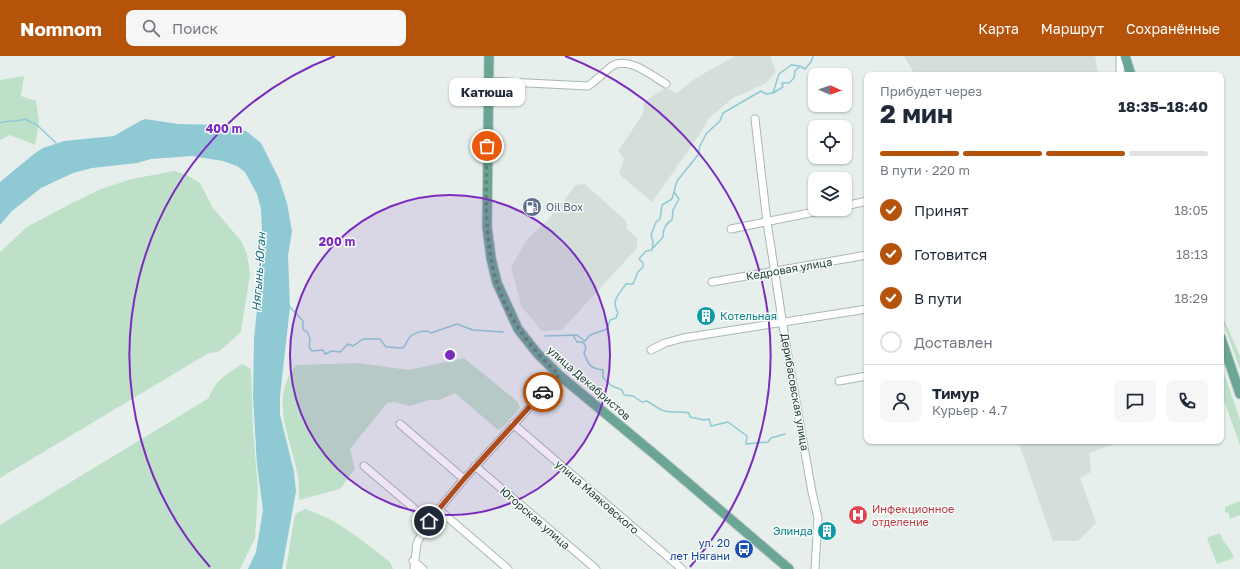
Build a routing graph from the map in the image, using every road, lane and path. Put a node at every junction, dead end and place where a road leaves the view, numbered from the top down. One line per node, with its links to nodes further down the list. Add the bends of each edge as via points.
1 (489, 56): 6 (main road, улица Декабристов)
2 (1120, 56): 4 (street)
3 (1125, 56): 5 (main road)
4 (1120, 72)
5 (1130, 72)
6 (488, 81): 7 (street, via 588,86 613,66 623,63 632,65); 21 (main road, улица Декабристов, via 486,213 493,271 503,300 518,329)
7 (666, 84)
8 (755, 119): 12 (street, Дерибасовская улица)
9 (864, 202): 10 (street)
10 (852, 204)
11 (808, 213): 12 (street)
12 (768, 222): 13 (street); 15 (street, Дерибасовская улица)
13 (731, 229)
14 (864, 256): 15 (street, Кедровая улица)
15 (775, 271): 16 (street, Кедровая улица); 18 (street, Дерибасовская улица)
16 (712, 282)
17 (864, 310): 18 (street)
18 (783, 323): 20 (street, via 675,340); 39 (street, Дерибасовская улица, via 812,492 818,512)
19 (1224, 347): 24 (main road)
20 (651, 350)
21 (559, 375): 26 (street); 38 (main road, улица Декабристов)
22 (864, 377): 23 (street)
23 (839, 381)
24 (1240, 394)
25 (400, 424): 29 (street)
26 (513, 424): 28 (street); 37 (street, улица Маяковского)
27 (364, 466): 31 (street)
28 (475, 466): 29 (street); 36 (street, Югорская улица)
29 (464, 479): 30 (street)
30 (438, 509): 31 (street); 35 (street)
31 (429, 521): 32 (street, via 419,537)
32 (413, 561): 33 (street); 34 (street)
33 (414, 569)
34 (423, 569)
35 (508, 569)
36 (596, 569)
37 (682, 569)
38 (788, 569)
39 (815, 569)

